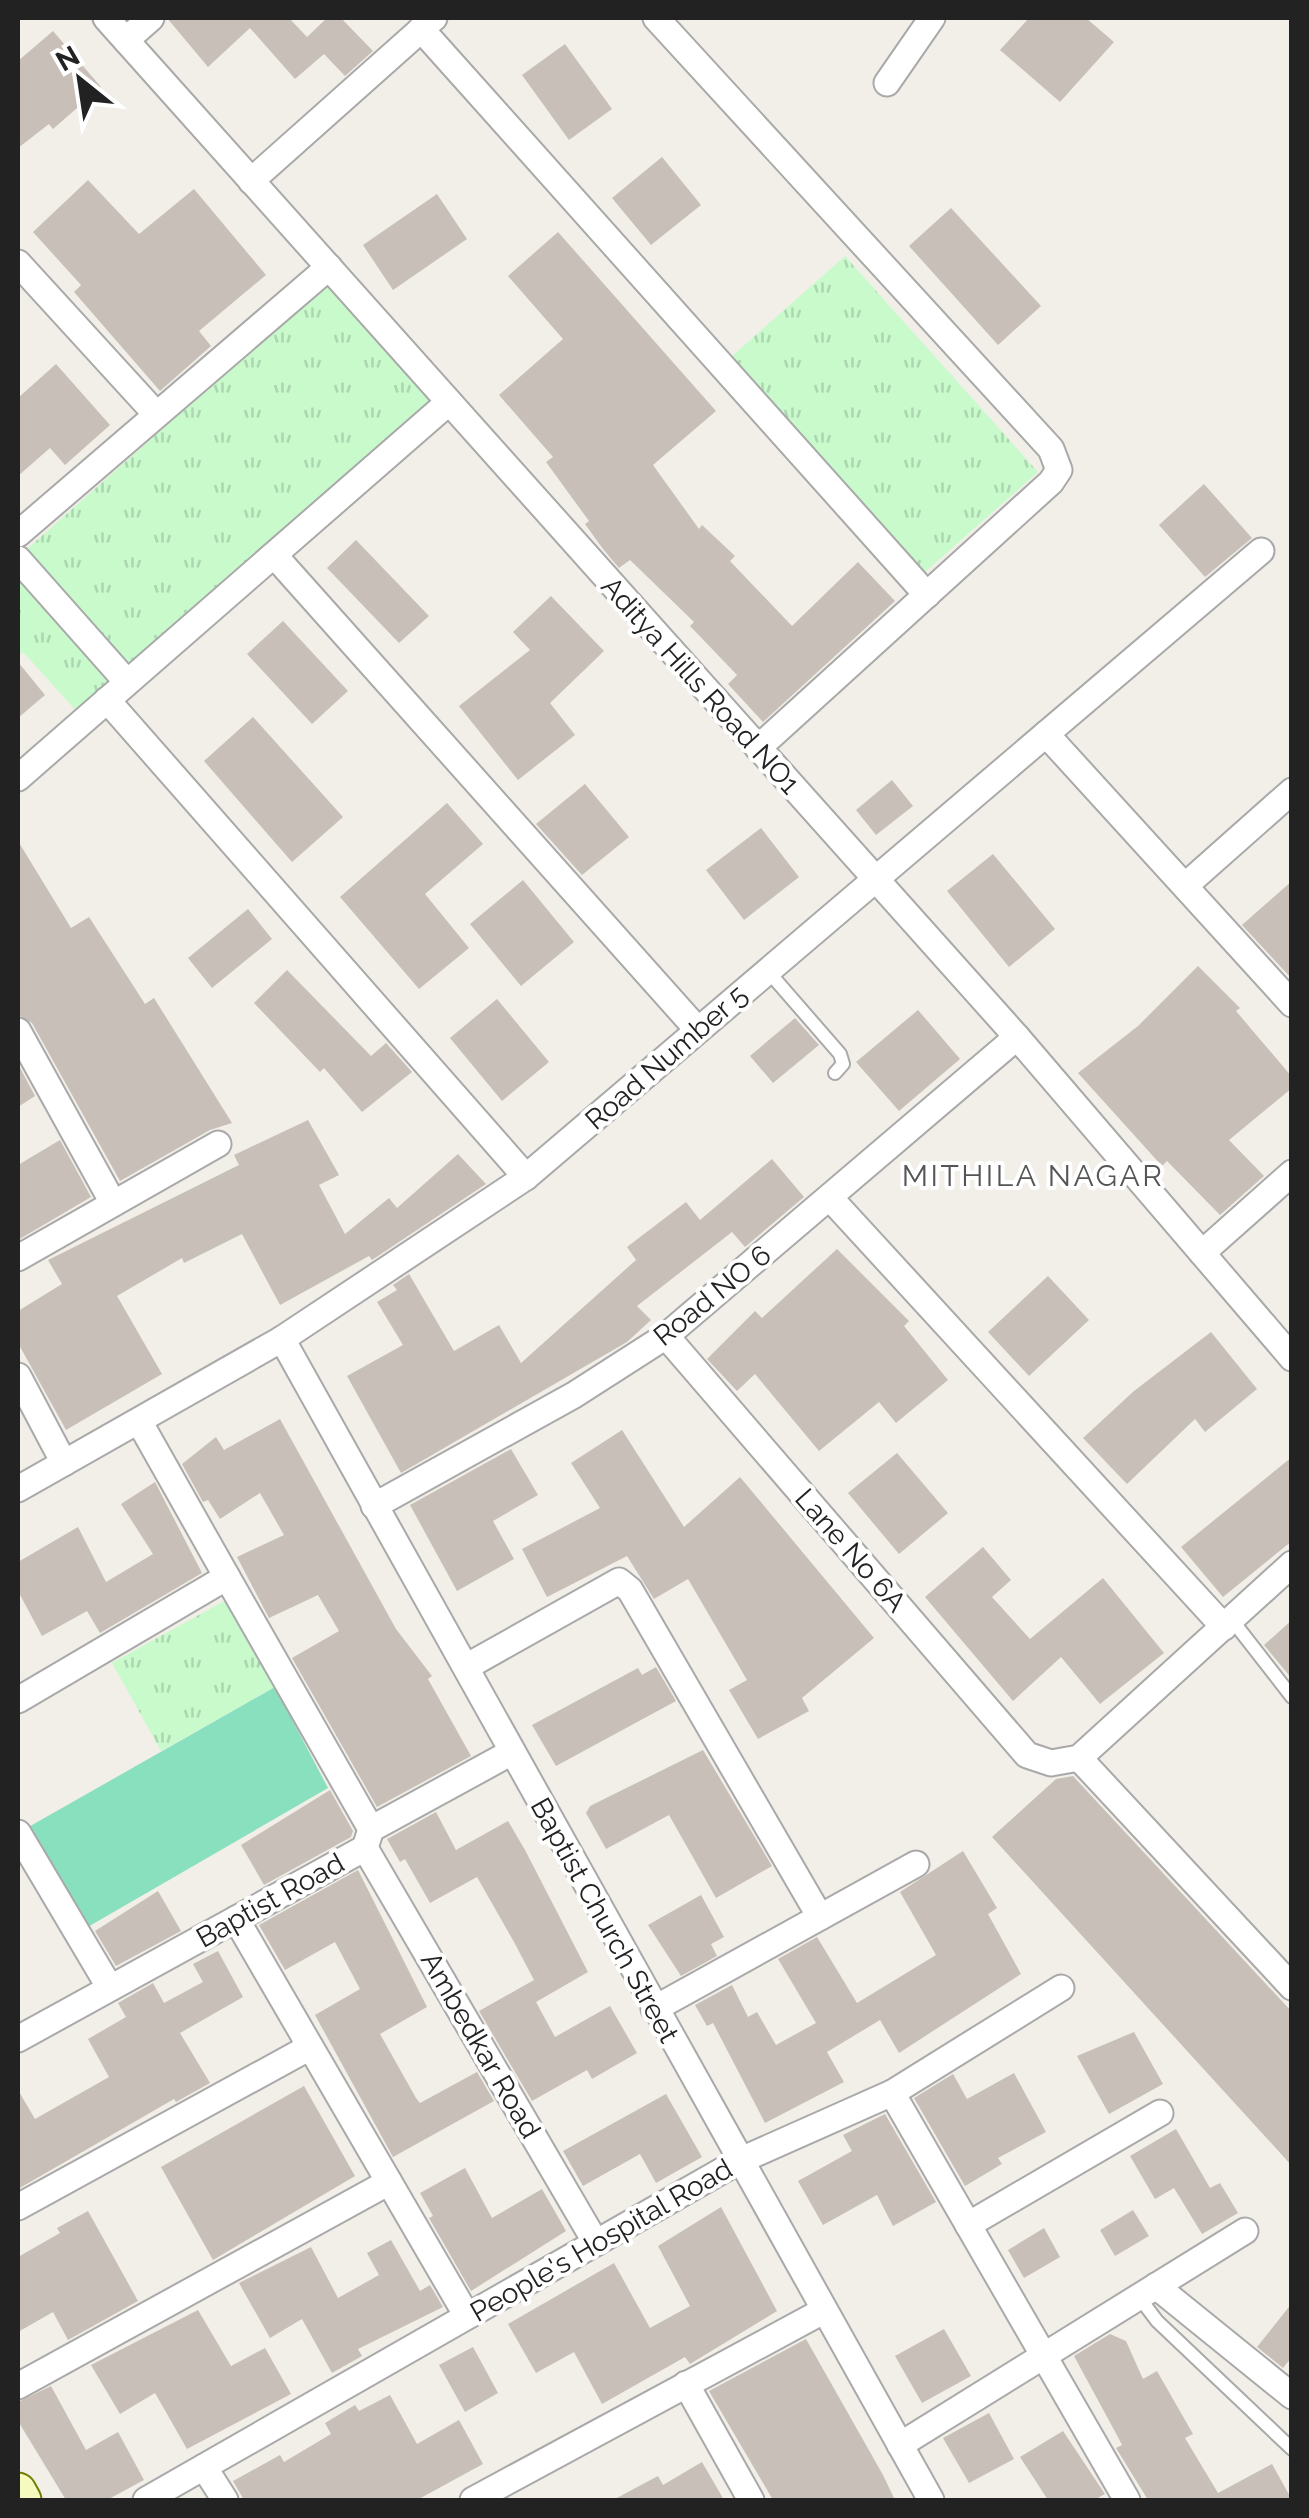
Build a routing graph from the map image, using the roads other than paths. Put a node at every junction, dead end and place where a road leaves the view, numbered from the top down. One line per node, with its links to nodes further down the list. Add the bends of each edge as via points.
1 (106, 18): 6 (street, Aditya Hills Road NO1)
2 (151, 18): 6 (street)
3 (656, 18): 17 (street, via 1057,458 1051,482)
4 (932, 18): 7 (street)
5 (428, 23): 8 (street); 17 (street)
6 (126, 40): 8 (street, Aditya Hills Road NO1)
7 (887, 84)
8 (251, 181): 10 (street, Aditya Hills Road NO1)
9 (18, 262): 12 (street)
10 (328, 268): 11 (street, Aditya Hills Road NO1); 12 (street)
11 (449, 402): 15 (street); 21 (street, Aditya Hills Road NO1)
12 (156, 414): 13 (street)
13 (18, 534)
14 (1261, 551): 20 (street, Road Number 5)
15 (274, 555): 18 (street); 28 (street)
16 (18, 559): 18 (street)
17 (927, 595): 21 (street)
18 (127, 682): 19 (street)
19 (107, 700): 22 (street); 34 (street)
20 (1046, 734): 24 (street, Road Number 5); 25 (street)
21 (758, 748): 24 (street, Aditya Hills Road NO1)
22 (18, 778)
23 (1292, 791): 25 (street)
24 (872, 879): 26 (street, Road Number 5); 30 (street, Aditya Hills Road NO1)
25 (1186, 885): 27 (street)
26 (767, 970): 28 (street, Road Number 5); 31 (lane, via 840,1054 843,1064)
27 (1292, 1004)
28 (697, 1029): 34 (street, Road Number 5)
29 (18, 1031): 36 (street)
30 (1016, 1037): 35 (street, Road NO 6); 37 (street, Aditya Hills Road NO1)
31 (835, 1073)
32 (218, 1144): 36 (street)
33 (1292, 1173): 37 (street)
34 (526, 1177): 40 (street, Road Number 5)
35 (831, 1199): 39 (street, Road NO 6); 49 (street)
36 (113, 1203): 38 (street)
37 (1202, 1252): 41 (street, Aditya Hills Road NO1)
38 (18, 1258)
39 (666, 1336): 46 (street, Road NO 6); 54 (street, Lane No 6A, via 1027,1755 1038,1761)
40 (282, 1339): 43 (street, Road Number 5); 46 (street, Baptist Church Street)
41 (1292, 1358)
42 (18, 1376): 44 (street)
43 (140, 1423): 44 (street, Road Number 5); 48 (street, Ambedkar Road)
44 (64, 1463): 45 (street, Road Number 5)
45 (18, 1489)
46 (374, 1506): 50 (street, Baptist Church Street)
47 (1292, 1564): 49 (street)
48 (227, 1578): 52 (street); 56 (street, Ambedkar Road)
49 (1228, 1624): 51 (lane); 54 (street)
50 (466, 1667): 53 (street, Baptist Church Street); 58 (street, via 619,1581)
51 (1292, 1697)
52 (18, 1700)
53 (512, 1752): 56 (street, Baptist Road); 63 (street, Baptist Church Street)
54 (1079, 1758): 60 (street)
55 (18, 1833): 61 (street)
56 (368, 1838): 59 (street, Baptist Road); 73 (street, Ambedkar Road)
57 (916, 1864): 58 (street)
58 (820, 1917): 63 (street)
59 (236, 1919): 61 (street, Baptist Road); 65 (street)
60 (1292, 1987)
61 (110, 1988): 64 (street, Baptist Road)
62 (1061, 1988): 66 (street, People's Hospital Road)
63 (654, 2009): 68 (street, Baptist Church Street)
64 (18, 2040)
65 (310, 2047): 69 (street); 70 (street)
66 (892, 2093): 68 (street, People's Hospital Road); 71 (street)
67 (1160, 2112): 71 (street)
68 (739, 2162): 73 (street, People's Hospital Road); 75 (street, Baptist Church Street)
69 (389, 2182): 76 (street); 79 (street)
70 (18, 2207)
71 (968, 2225): 77 (street)
72 (1245, 2231): 74 (street)
73 (596, 2243): 76 (street, People's Hospital Road)
74 (1147, 2292): 77 (street); 80 (street); 82 (lane, via 1157,2322)
75 (824, 2311): 78 (street); 81 (street, Baptist Church Street)
76 (467, 2316): 83 (street, People's Hospital Road)
77 (1044, 2356): 81 (street); 91 (street)
78 (686, 2384): 88 (street); 89 (street)
79 (18, 2386)
80 (1292, 2396)
81 (900, 2445): 90 (street, Baptist Church Street)
82 (1292, 2448)
83 (204, 2467): 86 (street, People's Hospital Road); 87 (street)
84 (18, 2491): 85 (main road)
85 (23, 2500)
86 (146, 2500)
87 (225, 2500)
88 (472, 2500)
89 (751, 2500)
90 (931, 2500)
91 (1127, 2500)

